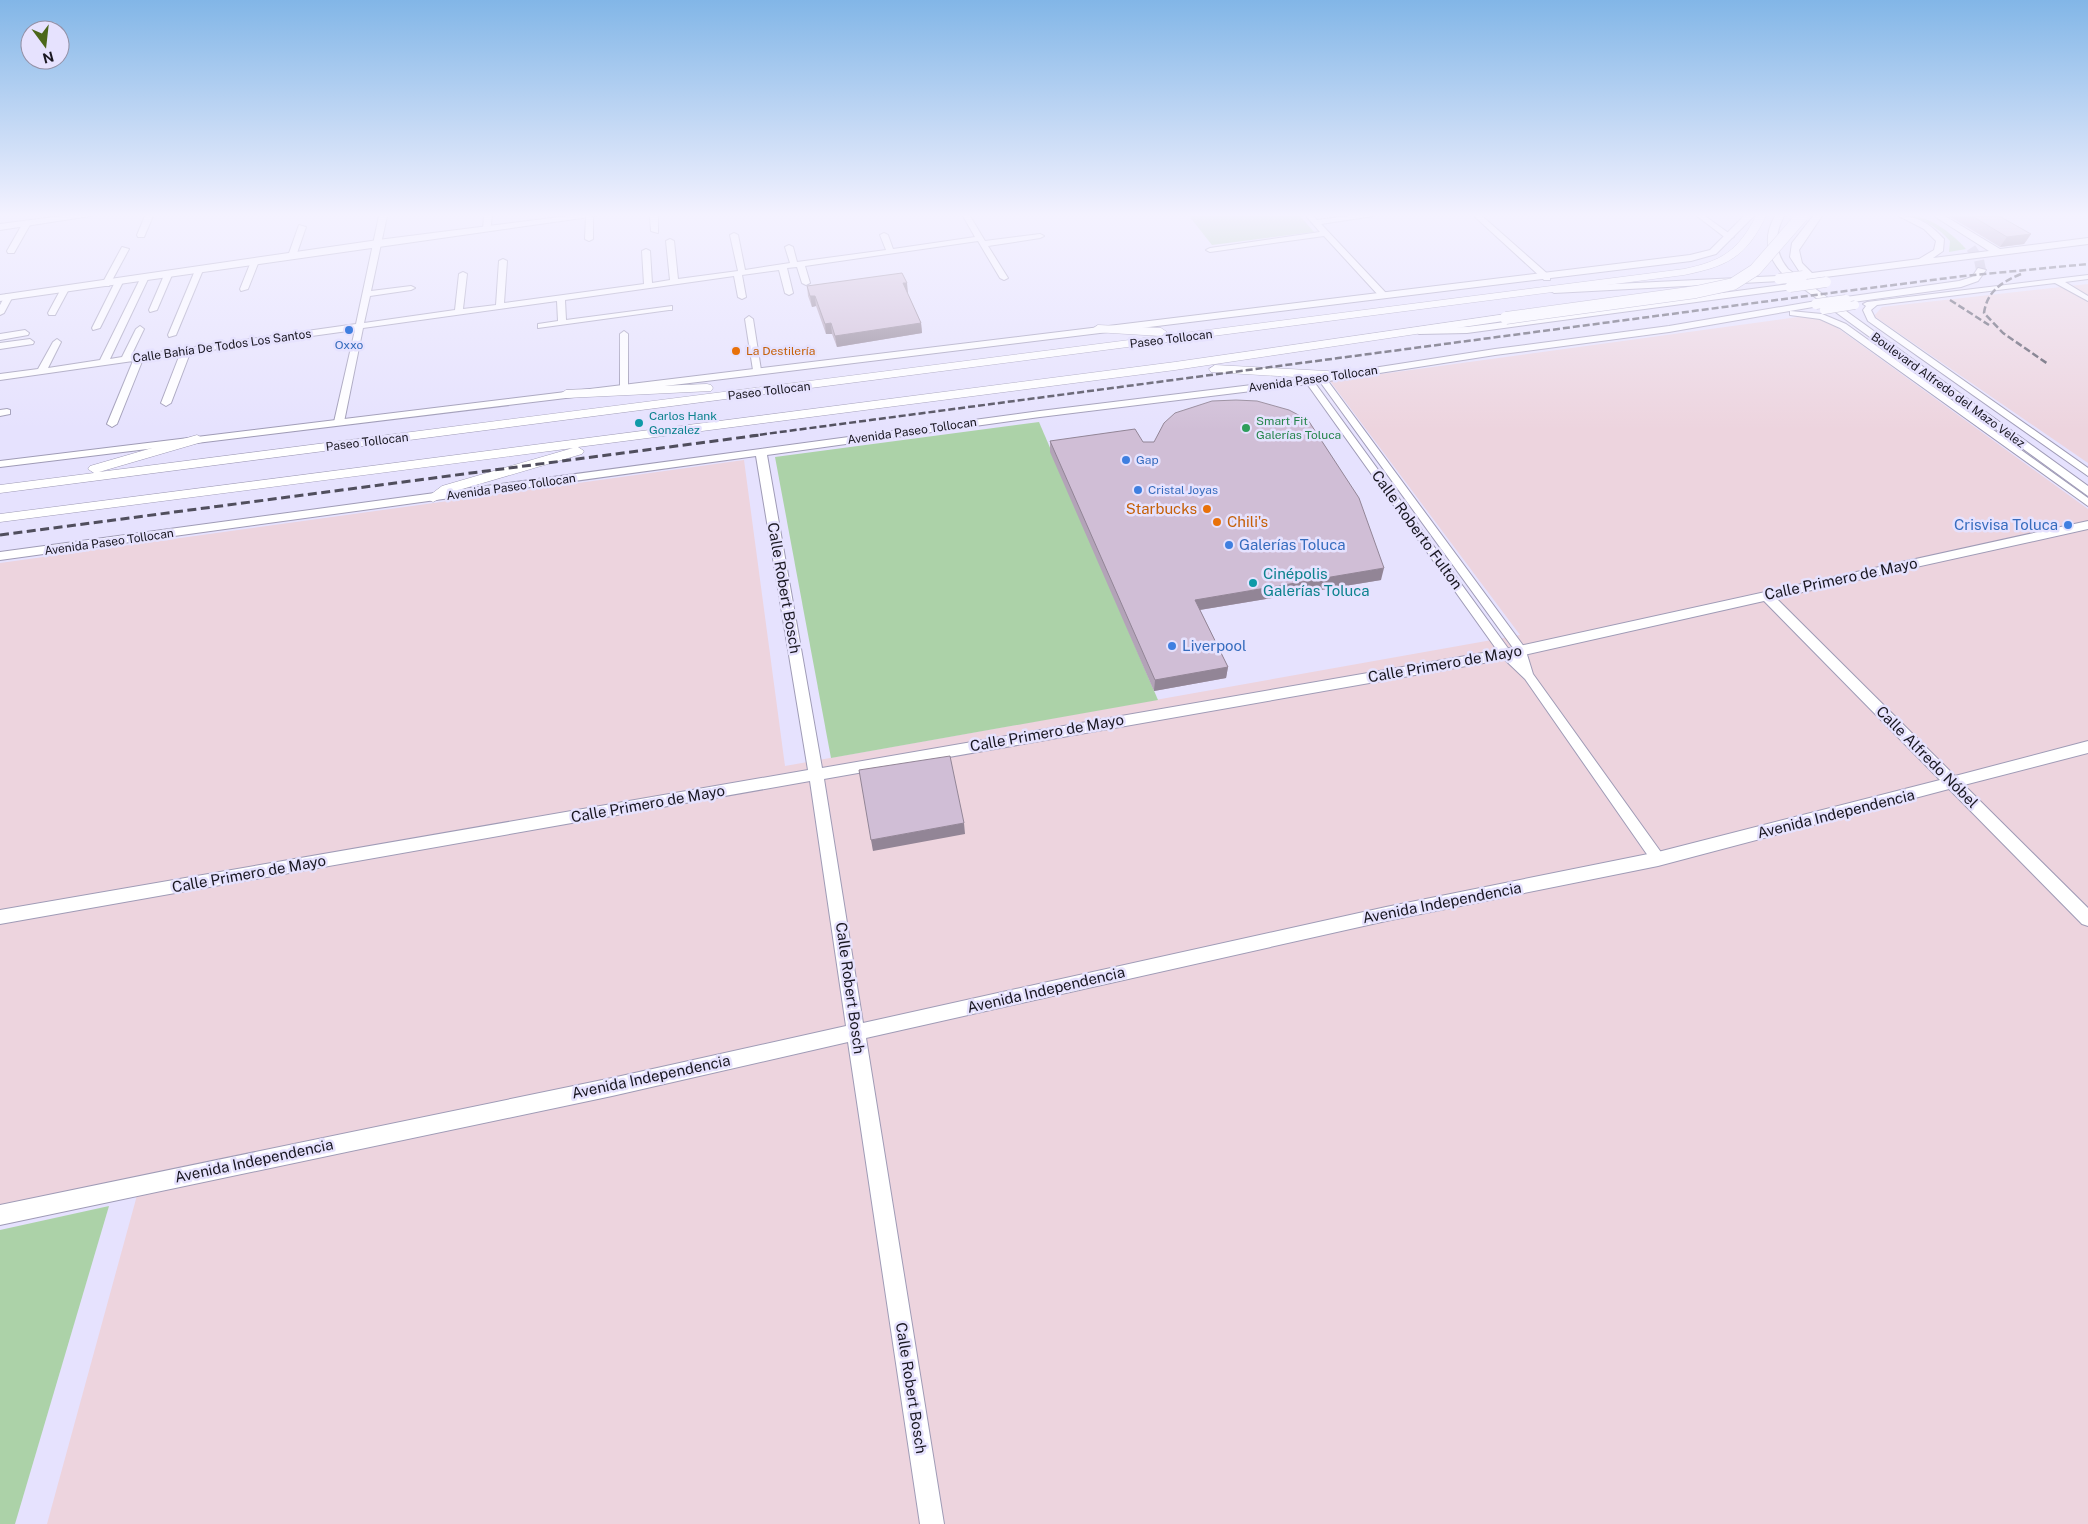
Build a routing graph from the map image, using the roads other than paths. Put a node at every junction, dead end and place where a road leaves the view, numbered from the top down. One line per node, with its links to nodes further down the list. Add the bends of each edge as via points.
1 (80, 287): 25 (main road)
2 (116, 287): 50 (street)
3 (140, 287): 65 (street)
4 (163, 287): 40 (street)
5 (192, 287): 57 (street)
6 (368, 287): 28 (street)
7 (462, 287): 41 (street)
8 (501, 287): 36 (street)
9 (634, 287): 32 (street, Calle Bahía De Todos Los Santos)
10 (741, 287): 30 (street)
11 (787, 287): 27 (street)
12 (1376, 287): 29 (street)
13 (1459, 287): 29 (main road)
14 (1484, 287): 39 (highway)
15 (1560, 287): 26 (highway)
16 (1629, 287): 26 (main road, bridge)
17 (1719, 287): 53 (highway, bridge)
18 (1789, 287): 53 (main road, bridge, via 1467,330)
19 (1808, 287): 87 (main road, Boulevard Alfredo del Mazo Velez)
20 (1822, 287): 84 (main road, Boulevard Alfredo del Mazo Velez)
21 (1943, 287): 34 (main road)
22 (1999, 287): 35 (street)
23 (2067, 287): 33 (street)
24 (411, 288): 28 (street)
25 (65, 289): 31 (main road); 44 (street)
26 (1538, 290): 39 (highway, Paseo Tollocan)
27 (789, 293)
28 (366, 294): 48 (street)
29 (1383, 295): 52 (main road)
30 (742, 296)
31 (5, 297): 43 (street)
32 (561, 298): 36 (street, Calle Bahía De Todos Los Santos); 47 (street)
33 (2088, 299)
34 (1850, 303): 35 (street); 37 (main road, bridge)
35 (1875, 303): 83 (street, Boulevard Alfredo del Mazo Velez, via 1867,310 1871,319)
36 (500, 306): 41 (street, Calle Bahía De Todos Los Santos)
37 (1820, 307): 42 (main road); 45 (street, Avenida Paseo Tollocan)
38 (669, 308): 47 (street)
39 (1415, 308): 56 (highway, Paseo Tollocan)
40 (153, 310)
41 (460, 312): 48 (street, Calle Bahía De Todos Los Santos)
42 (1777, 312): 45 (street, Avenida Paseo Tollocan); 69 (main road, Avenida Paseo Tollocan)
43 (0, 313)
44 (52, 313)
45 (1793, 313): 89 (street, Boulevard Alfredo del Mazo Velez, via 1822,317 1843,326)
46 (749, 318): 67 (street)
47 (562, 322): 49 (street)
48 (359, 326): 62 (street, Calle Bahía De Todos Los Santos); 77 (street)
49 (541, 326)
50 (96, 328)
51 (140, 329): 64 (street)
52 (1098, 329): 56 (highway); 67 (main road)
53 (1419, 332): 66 (highway, Paseo Tollocan)
54 (25, 333): 58 (street)
55 (624, 334): 73 (street)
56 (1204, 334): 74 (highway, Paseo Tollocan)
57 (172, 335)
58 (0, 336)
59 (30, 342): 61 (street)
60 (57, 342): 68 (street)
61 (0, 346)
62 (186, 351): 63 (street, Calle Bahía De Todos Los Santos); 76 (street)
63 (139, 358): 64 (street, Calle Bahía De Todos Los Santos); 78 (street)
64 (125, 359): 65 (street, Calle Bahía De Todos Los Santos)
65 (104, 362): 68 (street, Calle Bahía De Todos Los Santos)
66 (1175, 366): 69 (highway); 79 (highway, Paseo Tollocan)
67 (757, 370): 73 (main road)
68 (41, 372): 70 (street, Calle Bahía De Todos Los Santos)
69 (1345, 376): 71 (main road, Avenida Paseo Tollocan)
70 (0, 377)
71 (1322, 379): 72 (main road, Avenida Paseo Tollocan); 94 (street, Calle Roberto Fulton)
72 (1309, 381): 81 (main road, Avenida Paseo Tollocan); 94 (street, Calle Roberto Fulton)
73 (624, 386): 75 (main road)
74 (778, 390): 75 (highway, via 744,387); 85 (highway, Paseo Tollocan)
75 (566, 394): 77 (main road)
76 (166, 403)
77 (339, 422): 80 (main road)
78 (112, 424)
79 (636, 435): 88 (highway, via 447,489); 90 (highway, Paseo Tollocan)
80 (198, 439): 82 (main road); 85 (highway)
81 (761, 452): 88 (main road, Avenida Paseo Tollocan); 96 (main road, Calle Robert Bosch)
82 (0, 464)
83 (2088, 472)
84 (2088, 480)
85 (54, 482): 86 (highway, Paseo Tollocan)
86 (0, 489)
87 (2088, 492)
88 (433, 498): 92 (main road, Avenida Paseo Tollocan)
89 (2088, 504)
90 (0, 518)
91 (2088, 525): 93 (main road, Calle Primero de Mayo)
92 (0, 556)
93 (1765, 595): 94 (main road, Calle Primero de Mayo); 97 (main road, Calle Alfredo Nóbel)
94 (1514, 652): 96 (main road, Calle Primero de Mayo); 98 (street, Calle Roberto Fulton)
95 (2088, 747): 97 (main road, Avenida Independencia)
96 (816, 774): 99 (main road, Calle Primero de Mayo); 101 (main road, Calle Robert Bosch)
97 (1954, 784): 98 (main road, Avenida Independencia); 100 (main road, Calle Alfredo Nóbel)
98 (1658, 859): 101 (main road, Avenida Independencia, via 1377,916)
99 (0, 917)
100 (2088, 919)
101 (856, 1032): 102 (main road, Avenida Independencia, via 612,1087); 103 (main road, Calle Robert Bosch)
102 (0, 1215)
103 (932, 1524)

